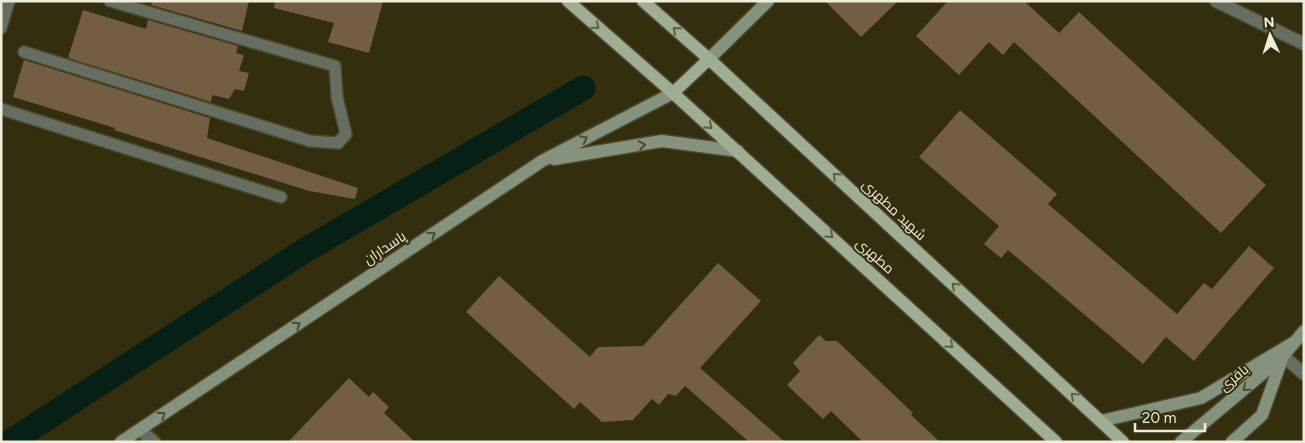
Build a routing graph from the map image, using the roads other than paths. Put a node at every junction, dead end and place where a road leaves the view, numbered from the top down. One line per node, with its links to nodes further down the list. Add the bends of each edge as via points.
1 (9, 1): 7 (lane)
2 (110, 1): 9 (lane, via 335,66 337,97 346,134 338,143 310,141)
3 (568, 1): 11 (main road, one-way to 11)
4 (643, 1): 10 (main road, شهید مطهری, one-way to 4)
5 (768, 1): 10 (street)
6 (1216, 1): 8 (street)
7 (1, 28)
8 (1304, 44)
9 (24, 52)
10 (709, 59): 11 (main road); 20 (main road, شهید مطهری, one-way to 10)
11 (673, 93): 13 (main road, مطهری, one-way to 13); 14 (street, پاسداران, one-way to 11)
12 (1, 109): 15 (lane)
13 (738, 151): 14 (street, one-way to 13, via 662,142); 24 (main road, مطهری, one-way to 24)
14 (542, 161): 21 (street, پاسداران, one-way to 14)
15 (281, 197)
16 (1304, 331): 17 (street)
17 (1293, 343): 18 (street); 20 (street, via 1201,398)
18 (1283, 356): 19 (street); 26 (street, باقری, one-way to 26); 27 (street, via 1262,415)
19 (1304, 374)
20 (1101, 421): 25 (main road, شهید مطهری)
21 (140, 430): 22 (street, پاسداران); 23 (street)
22 (121, 442)
23 (154, 442)
24 (1056, 442)
25 (1123, 442)
26 (1181, 442)
27 (1232, 442)

